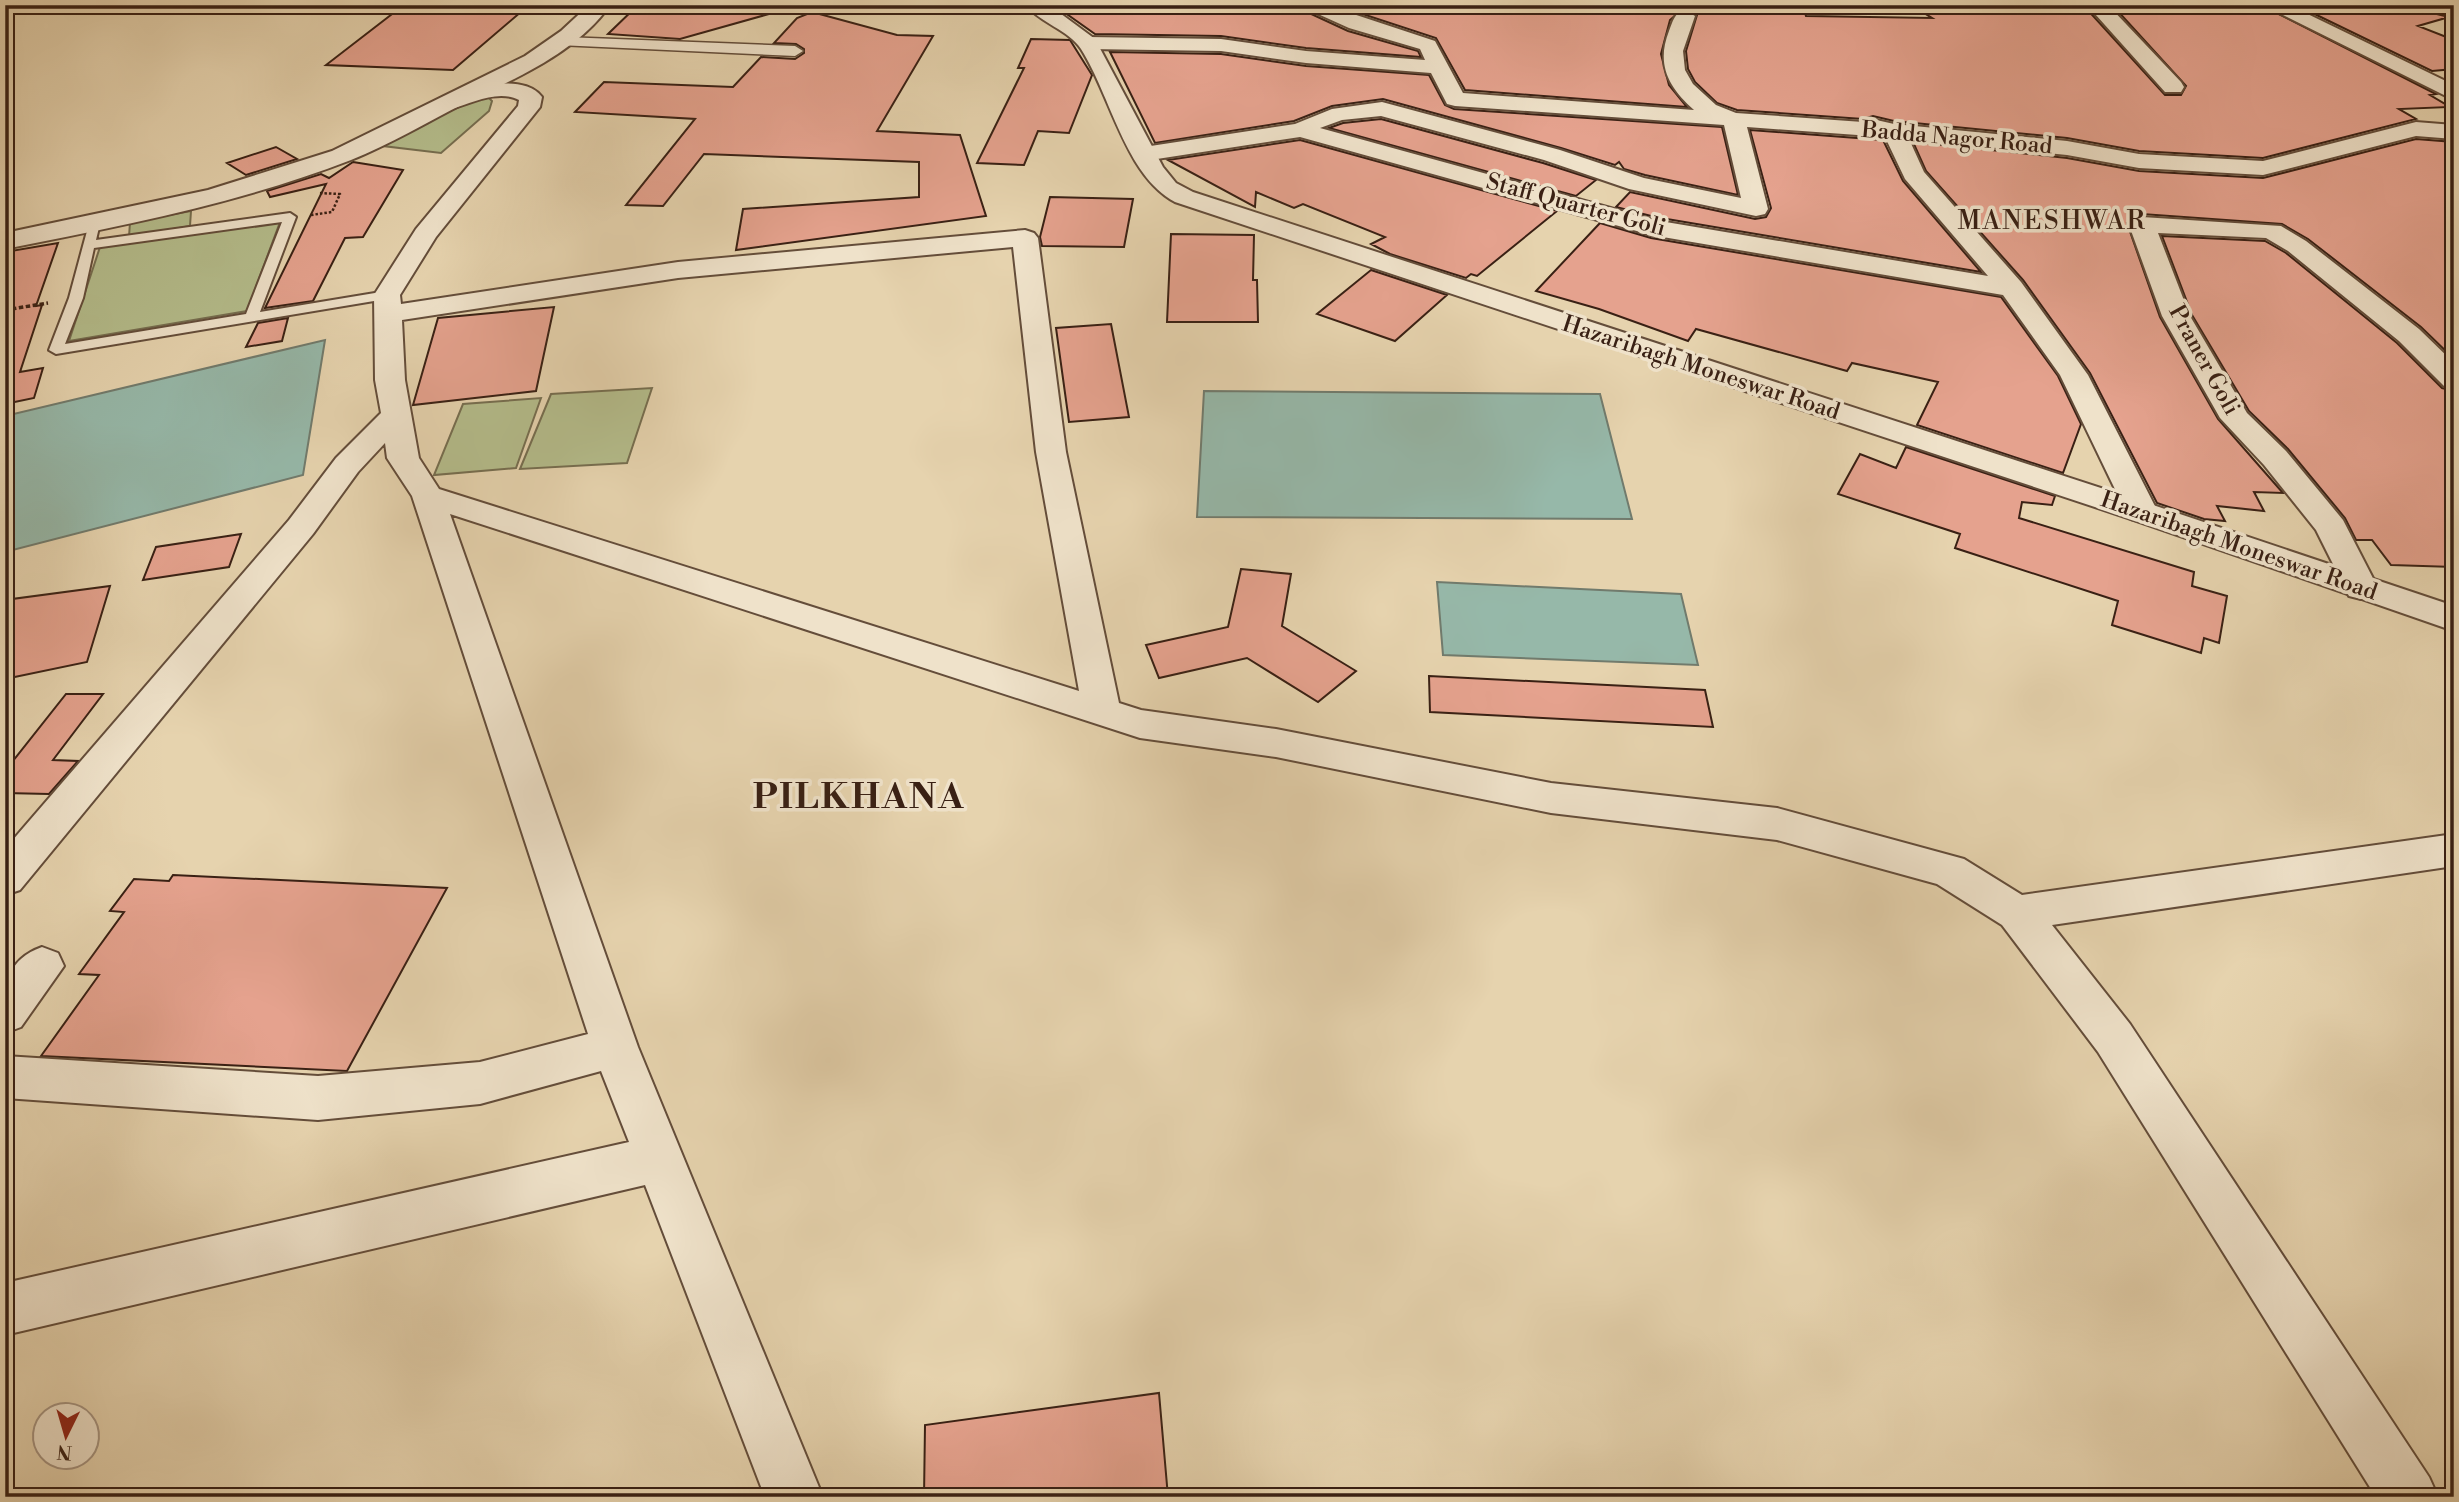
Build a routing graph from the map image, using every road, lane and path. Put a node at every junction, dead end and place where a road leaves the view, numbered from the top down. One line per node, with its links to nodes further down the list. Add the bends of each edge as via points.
1 (600, 5): 9 (street)
2 (1036, 5): 10 (street, Hazaribagh Moneswar Road)
3 (1308, 5): 12 (street, via 1428,45)
4 (2097, 5): 13 (street)
5 (2273, 5): 14 (street)
6 (2435, 5): 7 (street)
7 (2454, 10)
8 (1685, 16): 16 (street, via 1671,60 1678,83 1713,114)
9 (564, 42): 11 (street); 15 (street)
10 (1088, 43): 12 (street, via 1221,45); 21 (street, Hazaribagh Moneswar Road)
11 (795, 51)
12 (1437, 67): 16 (street, Badda Nagor Road, via 1455,99)
13 (2173, 87)
14 (2454, 94)
15 (450, 102): 22 (street, via 340,156); 26 (street, via 506,90 531,97 529,107 425,234)
16 (1734, 119): 18 (street, via 1756,209 1631,182 1382,108 1317,119); 19 (street, Badda Nagor Road)
17 (1867, 125): 19 (street)
18 (1301, 130): 21 (street, Staff Quarter Goli); 24 (street, Staff Quarter Goli, via 1651,227)
19 (1894, 131): 20 (street, Badda Nagor Road, via 2067,148 2139,161 2263,168 2416,129); 24 (street, via 1913,174)
20 (2454, 132)
21 (1144, 154): 32 (street, Hazaribagh Moneswar Road, via 1167,188 1184,197)
22 (92, 234): 23 (street); 25 (lane); 28 (lane, via 290,217)
23 (5, 241)
24 (2012, 288): 32 (street, via 2074,374)
25 (76, 298): 27 (path); 28 (lane, via 56,350)
26 (387, 304): 28 (lane); 30 (street); 35 (street, via 678,270 1025,238 1051,452)
27 (5, 310)
28 (252, 316)
29 (2454, 380): 33 (street, Praner Goli, via 2409,335 2272,231 2142,225 2176,316 2235,418 2275,458 2331,527)
30 (396, 415): 31 (street, via 403,457); 37 (street, via 347,465 301,527)
31 (428, 496): 35 (street); 41 (street)
32 (2141, 512): 33 (street, Hazaribagh Moneswar Road)
33 (2361, 588): 34 (street, Hazaribagh Moneswar Road)
34 (2454, 619)
35 (1102, 712): 38 (street, via 1140,724 1276,743 1551,797 1777,824 1950,871)
36 (2454, 850): 38 (street)
37 (5, 878)
38 (2017, 913): 46 (street, via 2114,1038)
39 (42, 966): 40 (street)
40 (5, 1013)
41 (615, 1046): 42 (street, via 481,1083 318,1098); 43 (street)
42 (5, 1077)
43 (660, 1158): 44 (street); 45 (street)
44 (5, 1309)
45 (794, 1497)
46 (2409, 1497)

